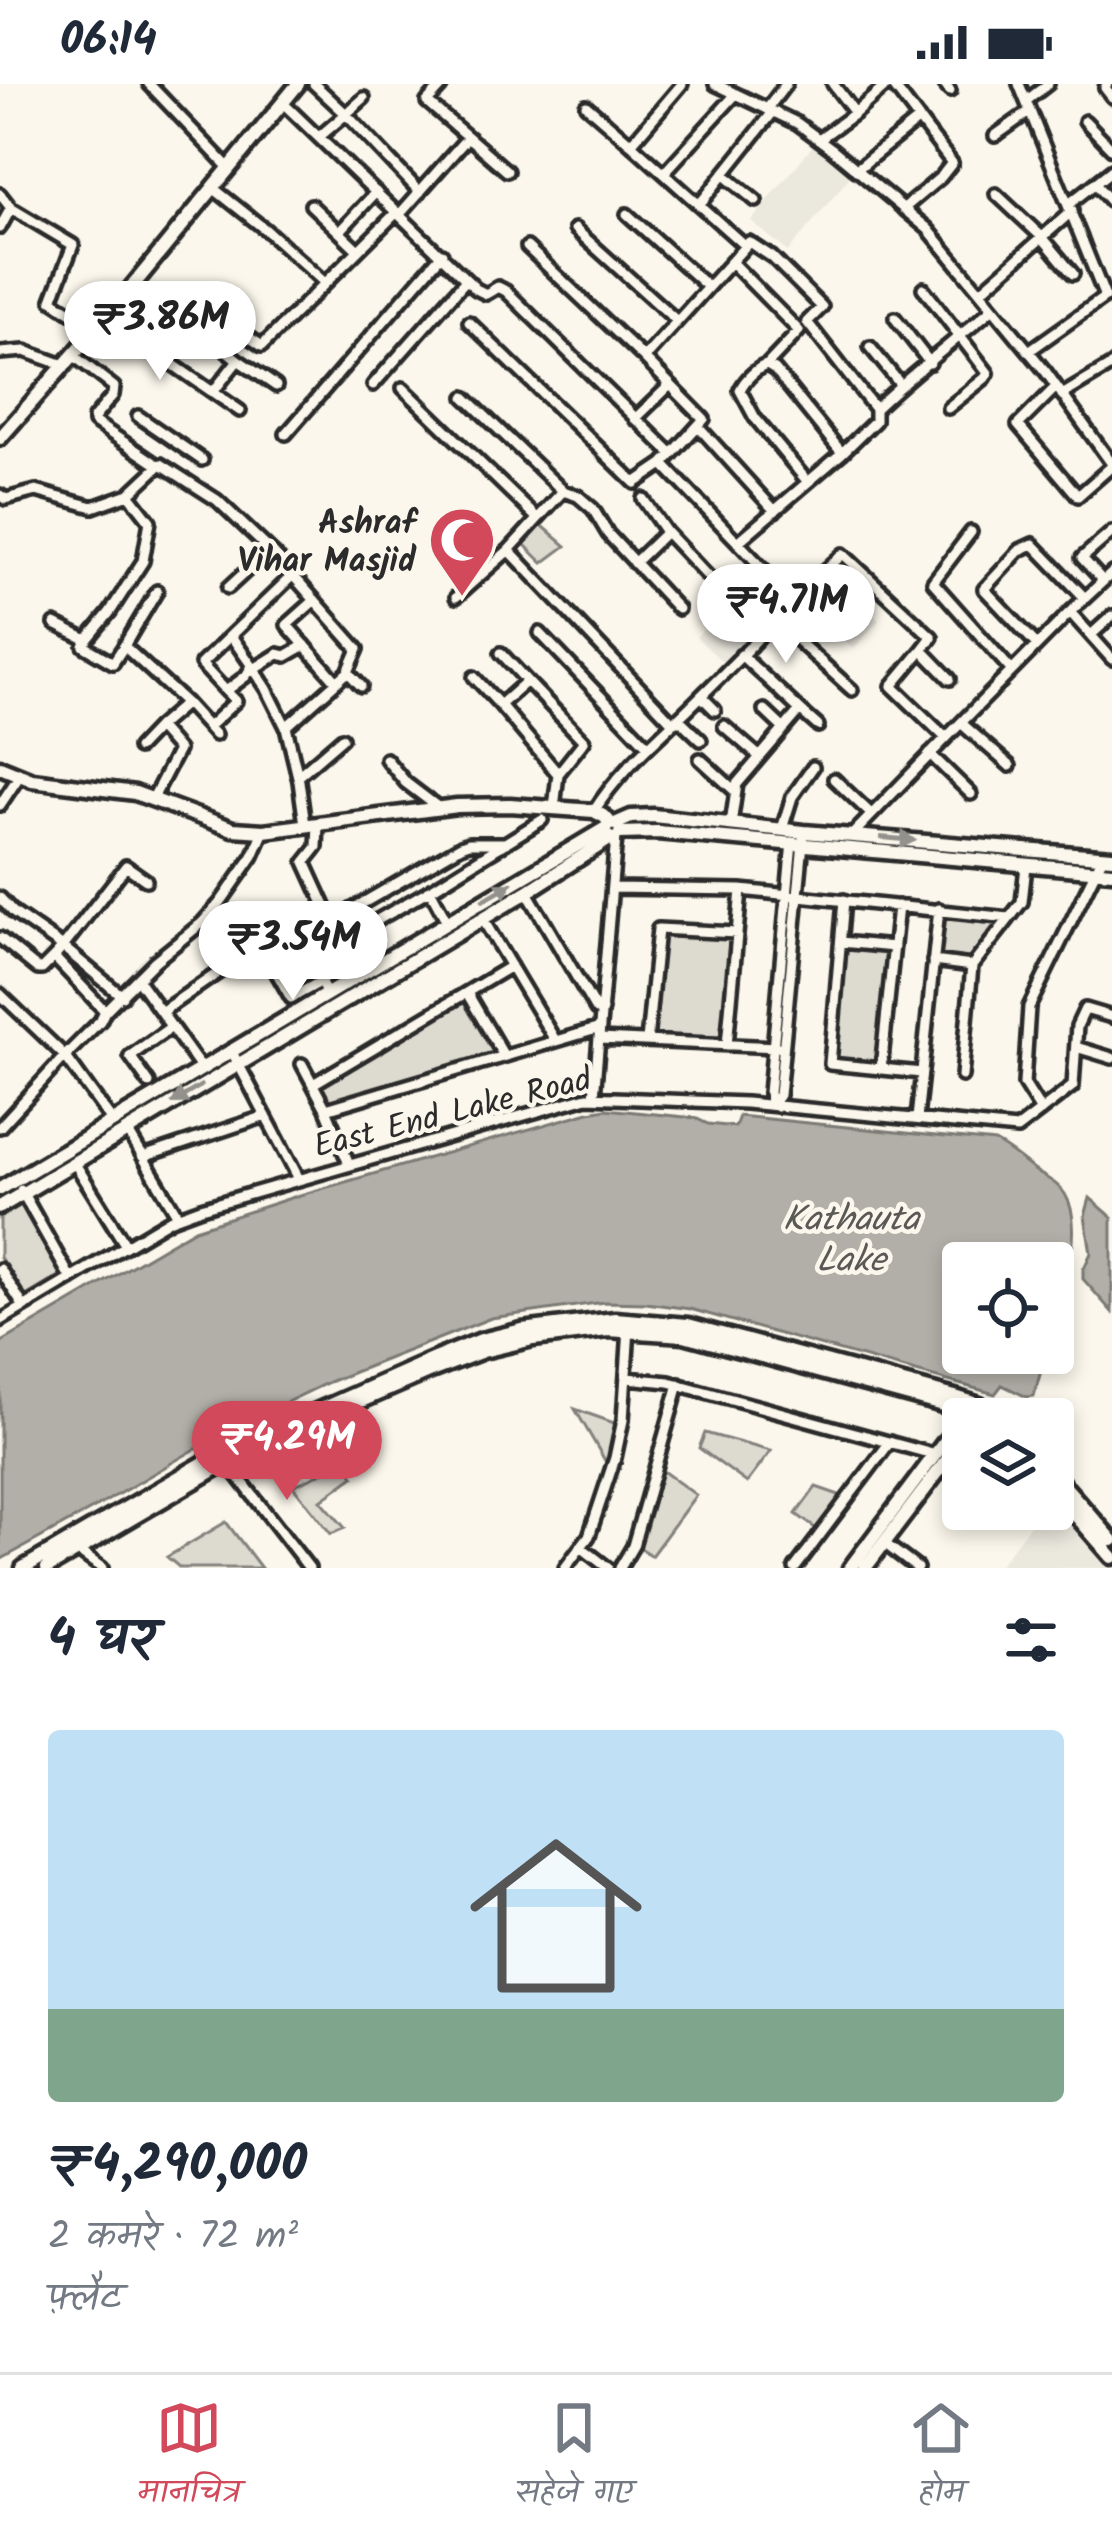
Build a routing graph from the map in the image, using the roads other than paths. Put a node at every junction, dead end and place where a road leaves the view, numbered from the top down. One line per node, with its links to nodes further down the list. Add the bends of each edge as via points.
1 (149, 84): 15 (street)
2 (172, 84): 15 (street)
3 (298, 84): 18 (street)
4 (314, 84): 23 (street)
5 (438, 84): 28 (street, via 427,102)
6 (682, 84): 30 (street)
7 (715, 84): 14 (street)
8 (786, 84): 21 (street)
9 (832, 84): 22 (street)
10 (890, 84): 22 (street); 24 (street)
11 (1019, 84): 20 (street)
12 (1048, 84): 20 (street)
13 (1107, 84): 16 (street)
14 (735, 90): 21 (street); 36 (street)
15 (160, 95): 32 (street)
16 (1112, 97)
17 (364, 98): 23 (street)
18 (283, 103): 27 (street); 32 (street)
19 (586, 105): 30 (street)
20 (1028, 106): 26 (street); 48 (street)
21 (770, 111): 29 (street); 37 (street)
22 (855, 113): 29 (street)
23 (346, 114): 27 (street); 41 (street)
24 (919, 119): 33 (street); 50 (street, via 952,163)
25 (1085, 121): 31 (street)
26 (995, 136)
27 (320, 137): 40 (street)
28 (468, 137): 35 (street); 41 (street)
29 (819, 140): 33 (street)
30 (631, 144): 36 (street)
31 (1112, 149)
32 (229, 168): 39 (street)
33 (856, 170): 50 (street)
34 (1112, 170): 38 (street)
35 (507, 172)
36 (664, 173): 47 (street)
37 (724, 175): 44 (street); 47 (street)
38 (1096, 185): 45 (street); 48 (street)
39 (213, 188): 64 (street); 70 (street)
40 (376, 192): 51 (street); 55 (street)
41 (420, 192): 51 (street)
42 (0, 194): 49 (street)
43 (996, 194): 56 (street)
44 (756, 201)
45 (1112, 203)
46 (311, 205): 55 (street)
47 (699, 205): 57 (street)
48 (1070, 207): 56 (street); 68 (street)
49 (11, 208): 53 (street); 75 (street, via 74,245 52,300)
50 (903, 208): 67 (street)
51 (398, 213): 59 (street); 60 (street)
52 (627, 214): 65 (street)
53 (0, 228)
54 (575, 229): 72 (street)
55 (340, 231): 59 (street)
56 (1042, 237): 62 (street); 67 (street)
57 (745, 246): 61 (street); 74 (street, via 772,257 822,307)
58 (527, 248): 82 (street)
59 (357, 249): 64 (street)
60 (442, 254): 63 (street); 102 (street)
61 (731, 262): 65 (street); 74 (street)
62 (1073, 274)
63 (466, 280): 91 (street); 100 (street, via 481,293 506,291)
64 (325, 283): 77 (street, via 262,346)
65 (708, 287): 72 (street)
66 (923, 288): 78 (street)
67 (980, 292): 69 (street)
68 (1108, 305): 81 (street)
69 (993, 308): 78 (street); 81 (street)
70 (106, 317): 75 (street); 94 (street)
71 (896, 318): 85 (street)
72 (677, 321): 82 (street)
73 (469, 322): 107 (street, via 635,483)
74 (803, 326): 86 (street); 97 (street)
75 (96, 329): 84 (street)
76 (200, 330): 83 (street)
77 (243, 333)
78 (959, 337): 85 (street); 96 (street, via 988,373)
79 (869, 347): 88 (street)
80 (3, 351): 84 (street)
81 (1029, 351): 93 (street)
82 (644, 358): 89 (street)
83 (238, 359): 90 (street); 94 (street)
84 (69, 360): 103 (street); 109 (street, via 114,387 94,422)
85 (930, 363): 88 (street)
86 (767, 365): 106 (street); 111 (street, via 740,390)
87 (1112, 365): 93 (street)
88 (900, 384): 97 (street)
89 (670, 385): 100 (street); 101 (street, via 704,419)
90 (276, 386)
91 (374, 386)
92 (403, 388): 117 (street)
93 (1059, 391): 105 (street); 110 (street, via 1018,425 1078,496)
94 (213, 392): 98 (street)
95 (464, 397): 112 (street)
96 (948, 408)
97 (875, 409): 106 (street, via 875,421)
98 (240, 411)
99 (138, 416): 104 (street)
100 (635, 419): 107 (street)
101 (698, 426): 107 (street); 116 (street)
102 (286, 434)
103 (0, 438)
104 (175, 443): 108 (street); 109 (street)
105 (1107, 448): 110 (street)
106 (842, 453): 111 (street)
107 (668, 459): 121 (street)
108 (202, 460)
109 (160, 465): 113 (street); 122 (street, via 218,500)
110 (1112, 465)
111 (807, 481): 116 (street)
112 (562, 491): 117 (street); 124 (street, via 593,509)
113 (129, 494): 114 (street, via 93,507 36,491); 142 (street, via 150,521 143,561)
114 (0, 495)
115 (643, 499): 118 (street)
116 (775, 511): 121 (street)
117 (537, 518): 123 (street)
118 (667, 532): 124 (street); 139 (street)
119 (971, 532): 151 (street, via 933,582)
120 (1112, 532): 126 (street, via 1082,558)
121 (738, 542): 132 (street)
122 (269, 550): 125 (street); 127 (street)
123 (508, 550): 129 (street); 166 (street)
124 (634, 563): 133 (street)
125 (293, 575): 131 (street); 141 (street)
126 (1108, 577): 130 (street)
127 (228, 588)
128 (157, 591): 145 (street)
129 (455, 597)
130 (1085, 598): 134 (street); 144 (street, via 1034,544 1020,550 984,589)
131 (315, 600): 143 (street, via 287,625); 152 (street, via 358,650)
132 (793, 600): 136 (street); 146 (street, via 843,554 932,638)
133 (678, 609)
134 (1070, 612): 140 (street); 144 (street)
135 (1112, 616): 140 (street)
136 (775, 620): 139 (street); 159 (street)
137 (55, 624): 142 (street)
138 (540, 633): 176 (street)
139 (762, 634): 148 (street)
140 (1091, 635): 149 (street)
141 (231, 636): 150 (street); 158 (street, via 202,664)
142 (87, 640): 145 (street, via 83,646 113,663)
143 (304, 645): 150 (street); 156 (street)
144 (1036, 645): 151 (street)
145 (124, 646): 161 (street)
146 (922, 650): 154 (street); 174 (street, via 892,686)
147 (501, 652): 155 (street)
148 (741, 655): 160 (street); 165 (street)
149 (1112, 658)
150 (253, 668): 158 (street); 171 (street)
151 (1012, 671): 167 (street)
152 (348, 672): 156 (street); 157 (street)
153 (474, 677): 162 (street)
154 (950, 679)
155 (527, 681): 162 (street); 187 (street, via 584,741)
156 (337, 682): 171 (street)
157 (361, 686)
158 (226, 691): 161 (street, via 236,701 212,731)
159 (852, 691)
160 (701, 696): 163 (street); 166 (street)
161 (186, 703): 170 (street)
162 (500, 705): 187 (street)
163 (715, 710)
164 (764, 710): 172 (street)
165 (800, 710): 169 (street); 172 (street)
166 (675, 721): 175 (street); 176 (street)
167 (961, 723): 174 (street); 184 (street)
168 (724, 726): 180 (street)
169 (818, 726)
170 (158, 727): 177 (street); 178 (street)
171 (286, 728): 189 (street)
172 (784, 729): 180 (street)
173 (342, 738): 189 (street)
174 (946, 738): 179 (street)
175 (701, 740)
176 (648, 746): 197 (street)
177 (138, 748)
178 (178, 750): 183 (street); 193 (street)
179 (931, 754): 192 (street); 198 (street)
180 (760, 757): 191 (street)
181 (386, 759): 195 (street)
182 (700, 759): 191 (street)
183 (193, 760)
184 (1010, 766)
185 (0, 767): 188 (street)
186 (813, 767): 205 (street, via 792,797)
187 (558, 774): 196 (street)
188 (20, 775): 193 (street); 194 (street)
189 (298, 776): 200 (street)
190 (834, 779): 198 (street)
191 (735, 791): 201 (street)
192 (971, 794)
193 (152, 800): 202 (street, via 233,830)
194 (0, 805)
195 (439, 808): 196 (street); 200 (street)
196 (554, 808): 197 (street)
197 (594, 812): 203 (street)
198 (872, 814): 204 (street)
199 (542, 820): 206 (street)
200 (311, 824): 202 (street); 222 (street, via 317,847 305,862)
201 (731, 824): 203 (street, via 631,818); 205 (street)
202 (264, 831): 237 (street, via 220,903)
203 (613, 831): 205 (street); 214 (street); 217 (street); 226 (street, one-way to 203)
204 (852, 835): 205 (street); 207 (street, one-way to 207)
205 (795, 836): 209 (street); 218 (street)
206 (506, 843): 208 (street, via 469,843); 213 (street)
207 (1107, 856): 210 (street)
208 (433, 864): 211 (street); 213 (street)
209 (1026, 866): 210 (street); 225 (street, via 1022,902)
210 (1105, 872): 269 (street, via 1029,1006 1024,1084)
211 (409, 878): 216 (street); 216 (street, via 351,910 355,930)
212 (146, 880): 230 (street, via 127,866)
213 (443, 882): 216 (street)
214 (613, 888): 215 (street); 242 (street)
215 (741, 890): 218 (street); 227 (street)
216 (425, 892): 226 (street)
217 (527, 892): 224 (street); 242 (street)
218 (792, 895): 219 (street); 252 (street)
219 (844, 900): 221 (street); 229 (street)
220 (2, 904): 230 (street)
221 (898, 906): 223 (street); 231 (street)
222 (326, 909): 236 (street); 244 (street)
223 (939, 909): 225 (street); 233 (street)
224 (482, 918): 226 (street); 234 (street)
225 (1009, 918): 235 (street)
226 (450, 923): 236 (street); 257 (street)
227 (737, 933): 249 (street, via 658,929); 251 (street)
228 (0, 938): 232 (street, via 38,969)
229 (841, 942): 231 (street); 261 (street, via 830,1064)
230 (63, 946): 232 (street); 241 (street)
231 (894, 947): 261 (street)
232 (54, 957): 243 (street)
233 (933, 961): 235 (street); 262 (street)
234 (511, 966): 239 (street); 248 (street)
235 (972, 966): 263 (street)
236 (357, 976): 238 (street)
237 (138, 980): 241 (street); 244 (street)
238 (324, 988): 238 (street, via 342,963 320,922 267,956 291,998); 257 (street)
239 (466, 993): 255 (street); 265 (street)
240 (0, 994): 254 (street)
241 (122, 996): 243 (street)
242 (602, 1010): 247 (street)
243 (105, 1011): 254 (street)
244 (161, 1012): 246 (street)
245 (1112, 1017): 253 (street, via 1085,1009)
246 (171, 1027): 256 (street); 260 (street)
247 (600, 1034): 248 (street); 249 (street); 266 (street)
248 (555, 1040): 255 (street)
249 (647, 1041): 251 (street)
250 (121, 1045): 256 (street)
251 (727, 1045): 252 (street)
252 (778, 1047): 267 (street)
253 (1076, 1047): 258 (street); 269 (street, via 1073,1086)
254 (65, 1056): 272 (street); 273 (street)
255 (504, 1056): 268 (street)
256 (130, 1057): 264 (street)
257 (235, 1057): 260 (street); 270 (street); 274 (street, one-way to 274)
258 (1112, 1058)
259 (302, 1064): 265 (street)
260 (201, 1068): 272 (street)
261 (881, 1069): 262 (street)
262 (922, 1072): 271 (street)
263 (962, 1076)
264 (149, 1082)
265 (313, 1084): 268 (street)
266 (594, 1097): 267 (street, East End Lake Road); 277 (street, East End Lake Road)
267 (772, 1105): 271 (street, East End Lake Road)
268 (326, 1109): 277 (street)
269 (1041, 1111): 271 (street, East End Lake Road, via 1017,1129)
270 (266, 1116): 275 (street); 279 (street)
271 (917, 1119)
272 (112, 1121): 278 (street)
273 (0, 1126)
274 (127, 1130): 275 (street); 276 (street)
275 (143, 1157): 283 (street)
276 (74, 1162): 281 (street); 284 (street)
277 (350, 1164): 279 (street, East End Lake Road)
278 (16, 1179): 280 (street); 281 (street)
279 (299, 1179): 283 (street, East End Lake Road)
280 (0, 1189)
281 (22, 1194): 282 (street); 286 (street)
282 (0, 1207)
283 (178, 1216): 284 (street, East End Lake Road)
284 (126, 1246): 286 (street, East End Lake Road)
285 (0, 1268): 287 (street)
286 (71, 1279): 287 (street, East End Lake Road)
287 (24, 1307): 288 (street, East End Lake Road)
288 (0, 1321)
289 (629, 1325): 290 (street); 292 (street); 296 (street, via 483,1352); 302 (street, via 552,1326 482,1340 219,1454)
290 (627, 1378): 291 (street); 303 (street, via 615,1458)
291 (679, 1384): 293 (street); 311 (street)
292 (942, 1405)
293 (890, 1442): 295 (street); 312 (street)
294 (942, 1449): 295 (street)
295 (936, 1455): 313 (street)
296 (227, 1462): 302 (street); 308 (street)
297 (942, 1467): 301 (street)
298 (1074, 1497): 300 (street)
299 (1074, 1513): 304 (street)
300 (1112, 1540)
301 (884, 1543): 314 (street); 315 (street)
302 (74, 1545): 305 (street); 306 (street); 307 (street)
303 (580, 1546): 309 (street); 310 (street)
304 (1112, 1557)
305 (23, 1568)
306 (47, 1568)
307 (102, 1568)
308 (309, 1568)
309 (566, 1568)
310 (608, 1568)
311 (620, 1568)
312 (794, 1568)
313 (850, 1568)
314 (865, 1568)
315 (917, 1568)

